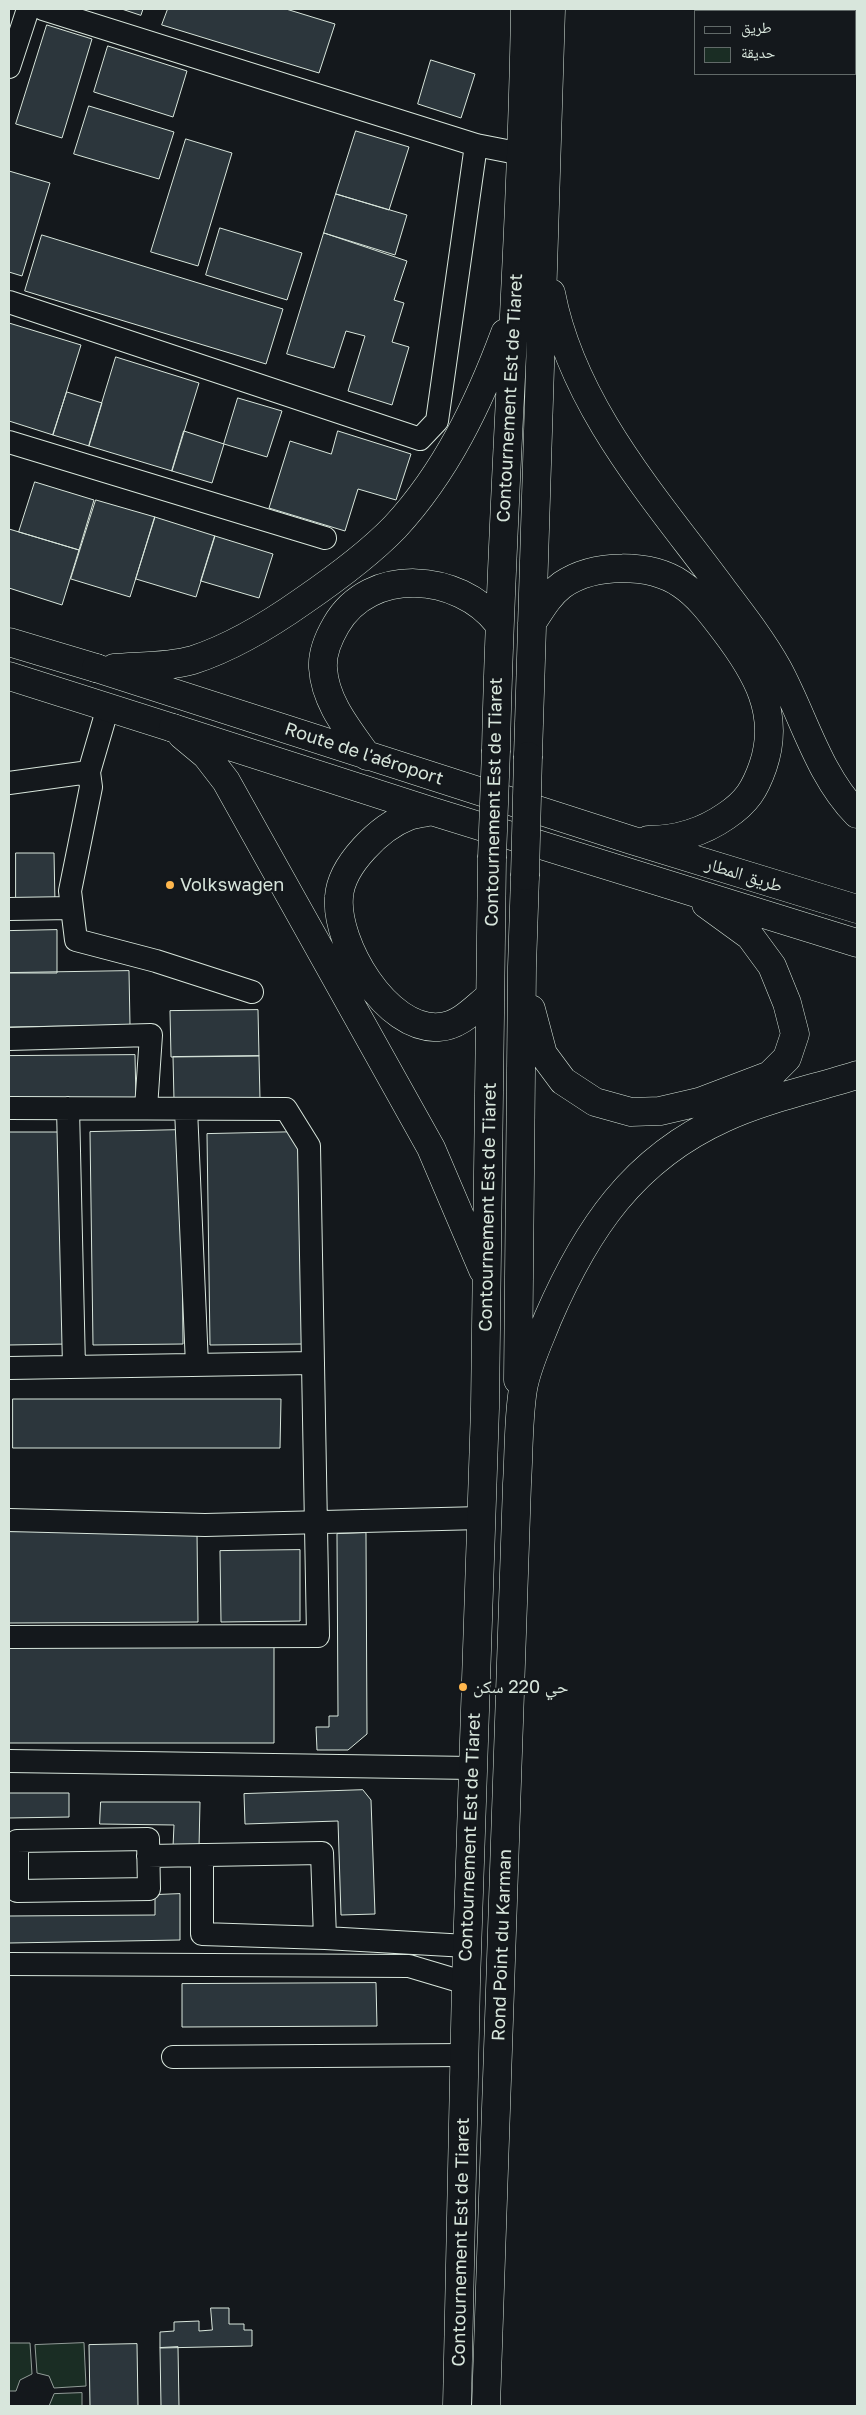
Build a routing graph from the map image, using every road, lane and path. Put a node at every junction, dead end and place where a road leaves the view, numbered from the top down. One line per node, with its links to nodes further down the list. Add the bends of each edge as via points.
1 (28, 9): 5 (street)
2 (43, 9): 6 (street)
3 (525, 9): 7 (main road, Contournement Est de Tiaret)
4 (551, 9): 8 (main road, Contournement Est de Tiaret)
5 (9, 67)
6 (476, 145): 7 (street); 9 (street, via 437,421 420,439)
7 (522, 154): 10 (main road, Contournement Est de Tiaret)
8 (543, 257): 14 (main road, Contournement Est de Tiaret); 26 (main road, via 553,306 587,394 626,459 778,669 830,778)
9 (9, 302)
10 (514, 308): 13 (main road, Contournement Est de Tiaret); 16 (main road, via 477,402 426,489 394,528 344,572 278,619 240,641 192,660 156,666)
11 (9, 442): 12 (street)
12 (325, 538)
13 (498, 623): 21 (main road, via 478,602 442,587 413,582 385,586 359,597 344,612 329,637 323,667 339,717); 35 (main road, Contournement Est de Tiaret, bridge)
14 (532, 623): 27 (main road, via 548,598 563,584 614,568 650,571 681,584 706,607 746,658 761,689 770,718 769,748 757,782 743,805 716,823 686,836); 33 (main road, Contournement Est de Tiaret, bridge)
15 (9, 642): 16 (main road, Route de l'aéroport)
16 (96, 668): 20 (main road, Route de l'aéroport)
17 (9, 676): 18 (main road, Route de l'aéroport)
18 (108, 708): 19 (main road, Route de l'aéroport); 23 (street)
19 (173, 728): 22 (main road, Route de l'aéroport); 42 (main road, via 206,756 226,781 431,1148)
20 (304, 735): 21 (main road, Route de l'aéroport); 22 (main road)
21 (367, 756): 27 (main road, Route de l'aéroport)
22 (294, 767): 25 (main road, Route de l'aéroport)
23 (90, 772): 24 (street); 29 (street, via 91,787 70,891)
24 (9, 783)
25 (431, 811): 28 (main road, Route de l'aéroport); 35 (main road, via 396,822 367,845 348,868 339,896 341,924 357,963 375,993 389,1007 417,1024 439,1027 459,1022)
26 (857, 814)
27 (632, 840): 31 (main road, طريق المطار)
28 (684, 889): 32 (main road, طريق المطار); 33 (main road, via 750,936 772,966 795,1034 787,1058 770,1075 699,1102 660,1111 631,1112 595,1102 563,1081 543,1054)
29 (72, 908): 30 (street); 34 (street, via 76,940 156,961)
30 (9, 909)
31 (857, 909)
32 (857, 944)
33 (522, 968): 47 (main road, Contournement Est de Tiaret)
34 (252, 992)
35 (490, 996): 42 (main road, Contournement Est de Tiaret)
36 (9, 1039): 40 (street, via 151,1035)
37 (857, 1075): 47 (main road, via 724,1117 682,1140 620,1193 590,1235 537,1344 523,1389)
38 (9, 1108): 39 (street)
39 (68, 1108): 40 (street); 45 (street)
40 (146, 1108): 41 (street)
41 (186, 1108): 43 (street, via 286,1109 309,1146); 44 (street)
42 (487, 1282): 48 (main road, Contournement Est de Tiaret)
43 (313, 1363): 44 (street); 50 (street)
44 (197, 1365): 45 (street)
45 (74, 1367): 46 (street)
46 (9, 1368)
47 (518, 1484): 63 (main road, Rond Point du Karman)
48 (481, 1518): 50 (street); 53 (main road, Contournement Est de Tiaret)
49 (9, 1520): 50 (street, via 206,1525)
50 (316, 1522): 51 (street, via 318,1636)
51 (9, 1637)
52 (9, 1761): 53 (street)
53 (472, 1768): 57 (main road, Contournement Est de Tiaret)
54 (202, 1855): 55 (street); 56 (street, via 202,1934); 56 (street, via 322,1853)
55 (148, 1856): 55 (street, via 148,1839 17,1841 17,1891 149,1889)
56 (324, 1938): 57 (street)
57 (468, 1946): 59 (main road, Contournement Est de Tiaret)
58 (9, 1964): 59 (street, via 409,1966)
59 (466, 1984): 60 (main road, Contournement Est de Tiaret)
60 (466, 2055): 61 (street); 62 (main road, Contournement Est de Tiaret)
61 (172, 2057)
62 (458, 2406)
63 (486, 2406)

